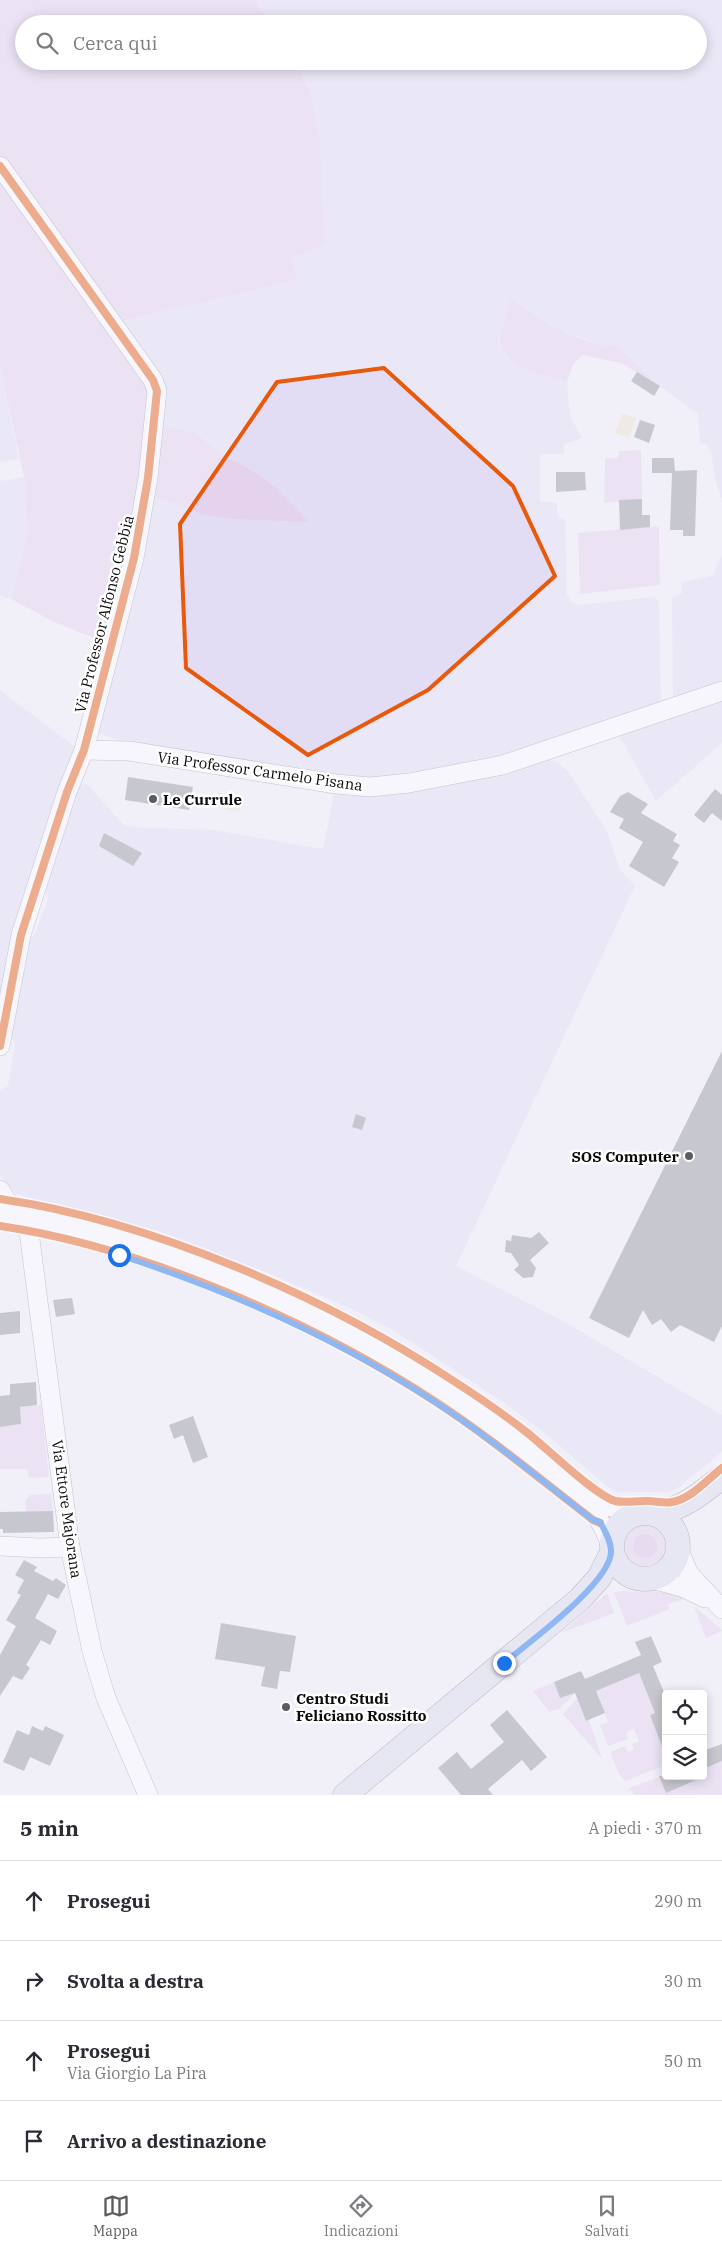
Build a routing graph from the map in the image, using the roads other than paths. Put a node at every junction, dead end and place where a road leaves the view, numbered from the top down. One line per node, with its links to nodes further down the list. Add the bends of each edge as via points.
1 (0, 166): 3 (street, Via Professor Alfonso Gebbia, via 153,380 157,391 148,478 134,558)
2 (722, 690): 3 (street, Via Professor Carmelo Pisana, via 503,765 370,787 129,751)
3 (84, 750): 4 (street, Via Professor Alfonso Gebbia, via 67,792 21,935)
4 (0, 1046)
5 (0, 1190): 7 (street)
6 (0, 1212): 7 (street)
7 (20, 1215): 10 (street, via 184,1261 336,1328 444,1390 517,1442); 14 (street, Via Ettore Majorana, via 30,1232)
8 (722, 1477): 11 (main road, via 691,1502 670,1511)
9 (722, 1489): 13 (main road, via 694,1512 685,1525)
10 (578, 1492): 11 (street, via 610,1507); 15 (street, via 604,1530)
11 (649, 1513): 13 (main road, via 671,1525); 15 (main road, via 624,1520 616,1528)
12 (0, 1546): 14 (street)
13 (678, 1546): 16 (main road, via 670,1568); 18 (street, via 689,1574)
14 (70, 1547): 19 (street, Via Ettore Majorana, via 92,1651 106,1698)
15 (611, 1550): 16 (main road, via 614,1561 625,1574); 17 (main road, via 599,1578)
16 (647, 1579): 17 (main road, via 609,1584); 18 (street, via 682,1587)
17 (580, 1599): 20 (main road)
18 (718, 1605)
19 (148, 1795)
20 (345, 1795)

